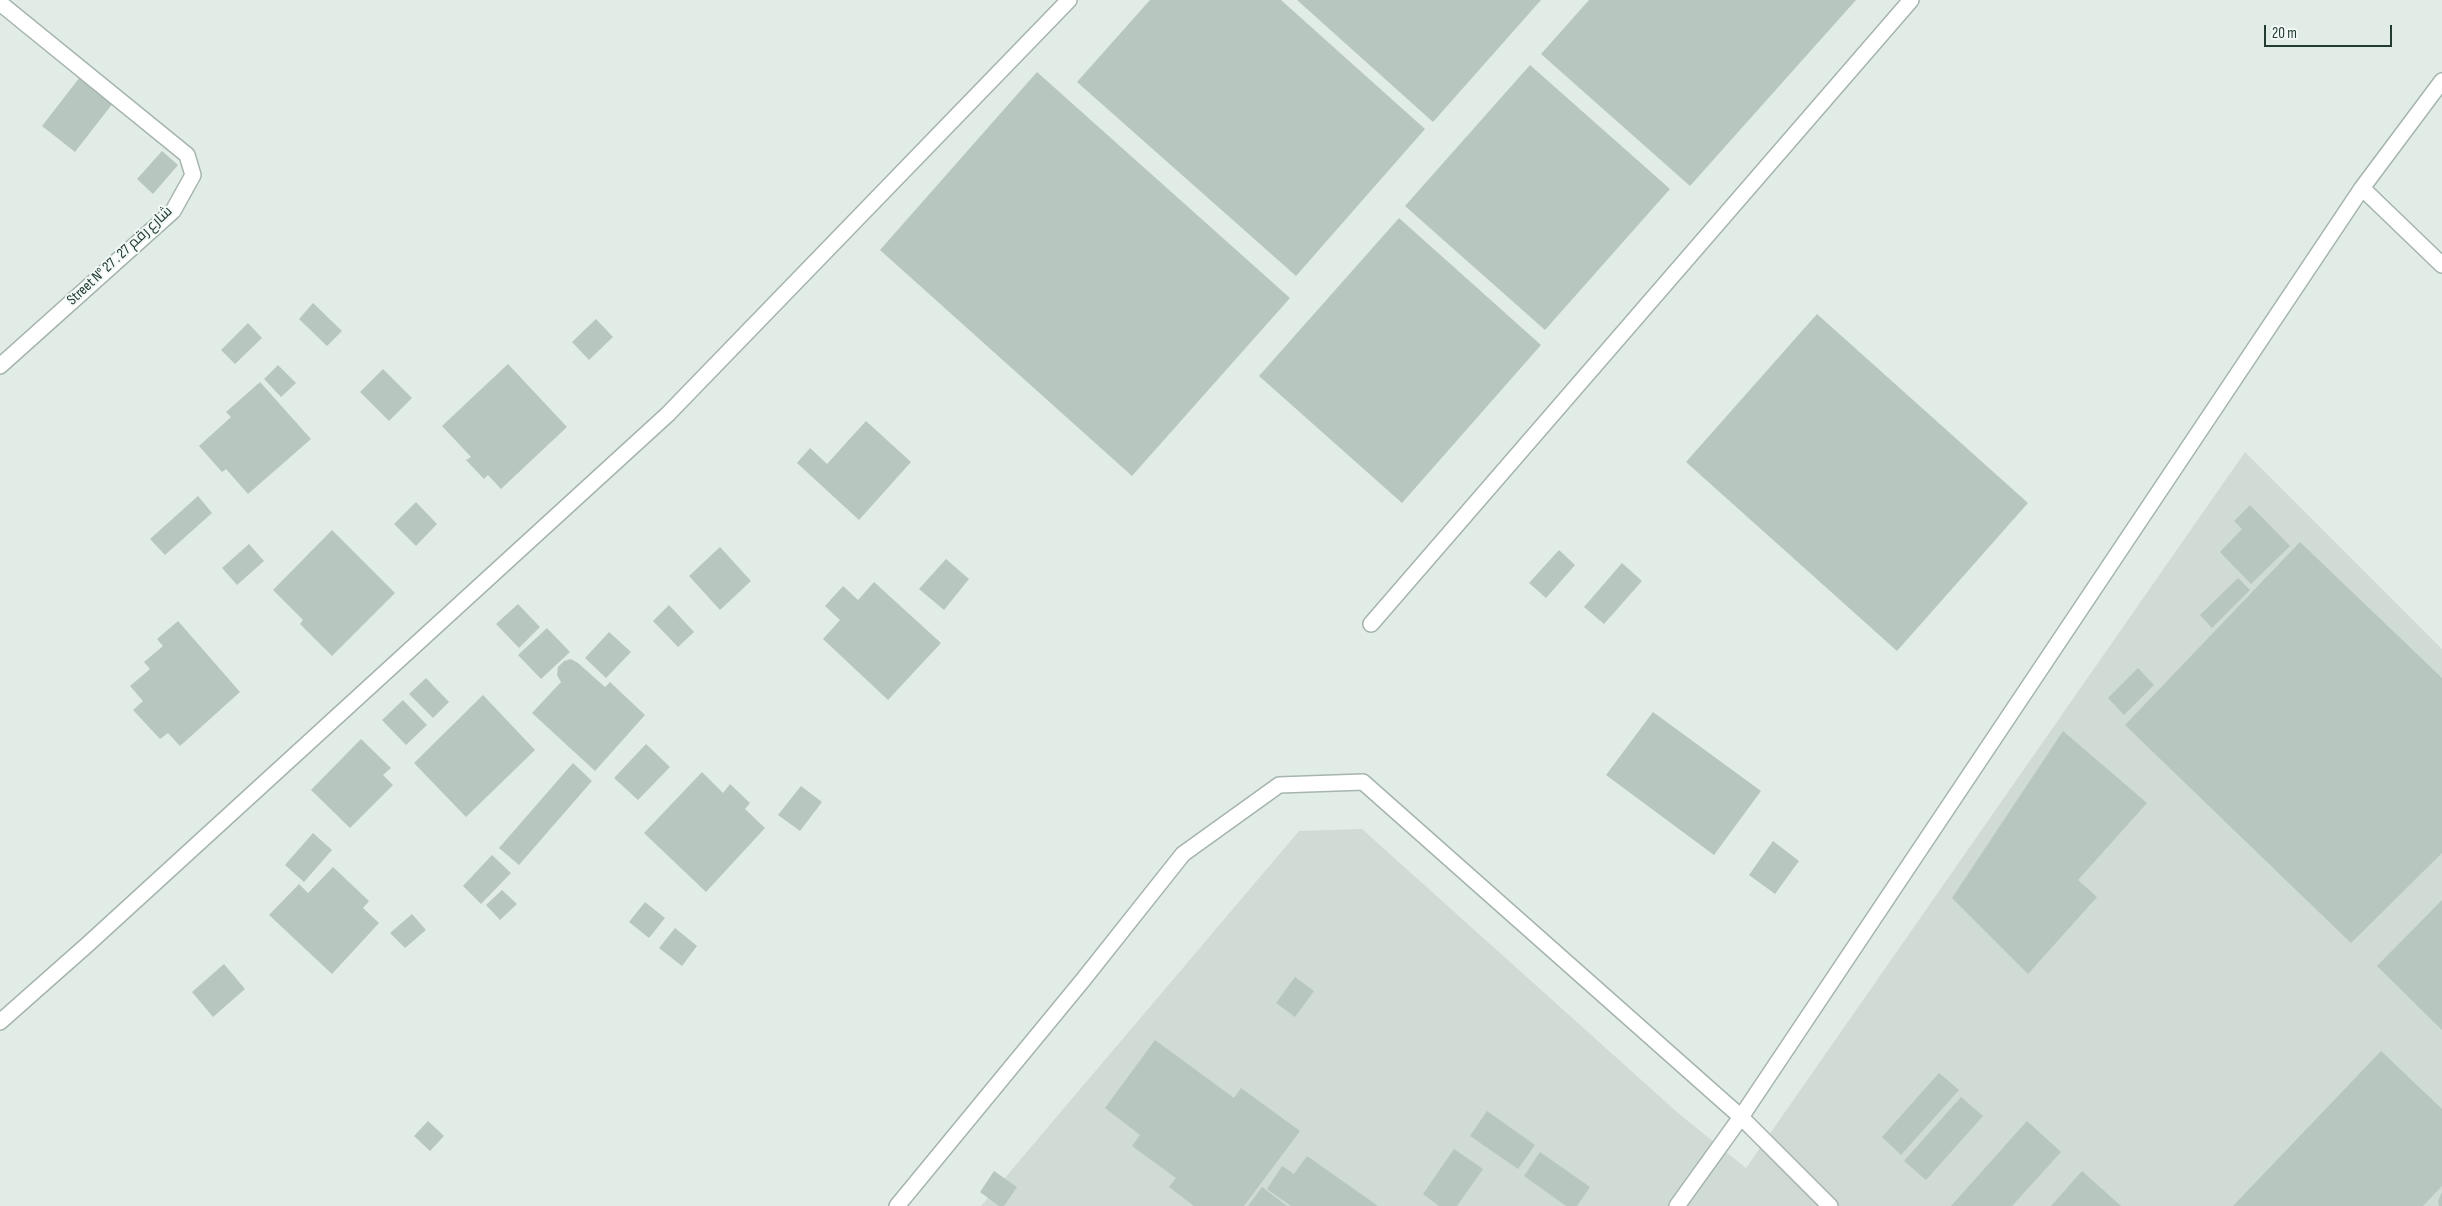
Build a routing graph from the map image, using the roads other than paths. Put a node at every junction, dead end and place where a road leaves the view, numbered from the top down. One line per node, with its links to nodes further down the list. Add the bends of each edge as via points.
1 (1069, 0): 9 (street, via 668,414)
2 (1911, 0): 8 (street)
3 (0, 3): 7 (street, Street N° 27 . شارع رقم 27, via 187,155 194,175 173,211)
4 (2442, 81): 5 (street)
5 (2362, 188): 6 (street); 10 (street)
6 (2442, 265)
7 (0, 366)
8 (1371, 624)
9 (0, 1022)
10 (1741, 1117): 11 (street, via 1363,782 1279,785 1183,854); 12 (street); 13 (street)
11 (897, 1206)
12 (1677, 1206)
13 (1830, 1206)

